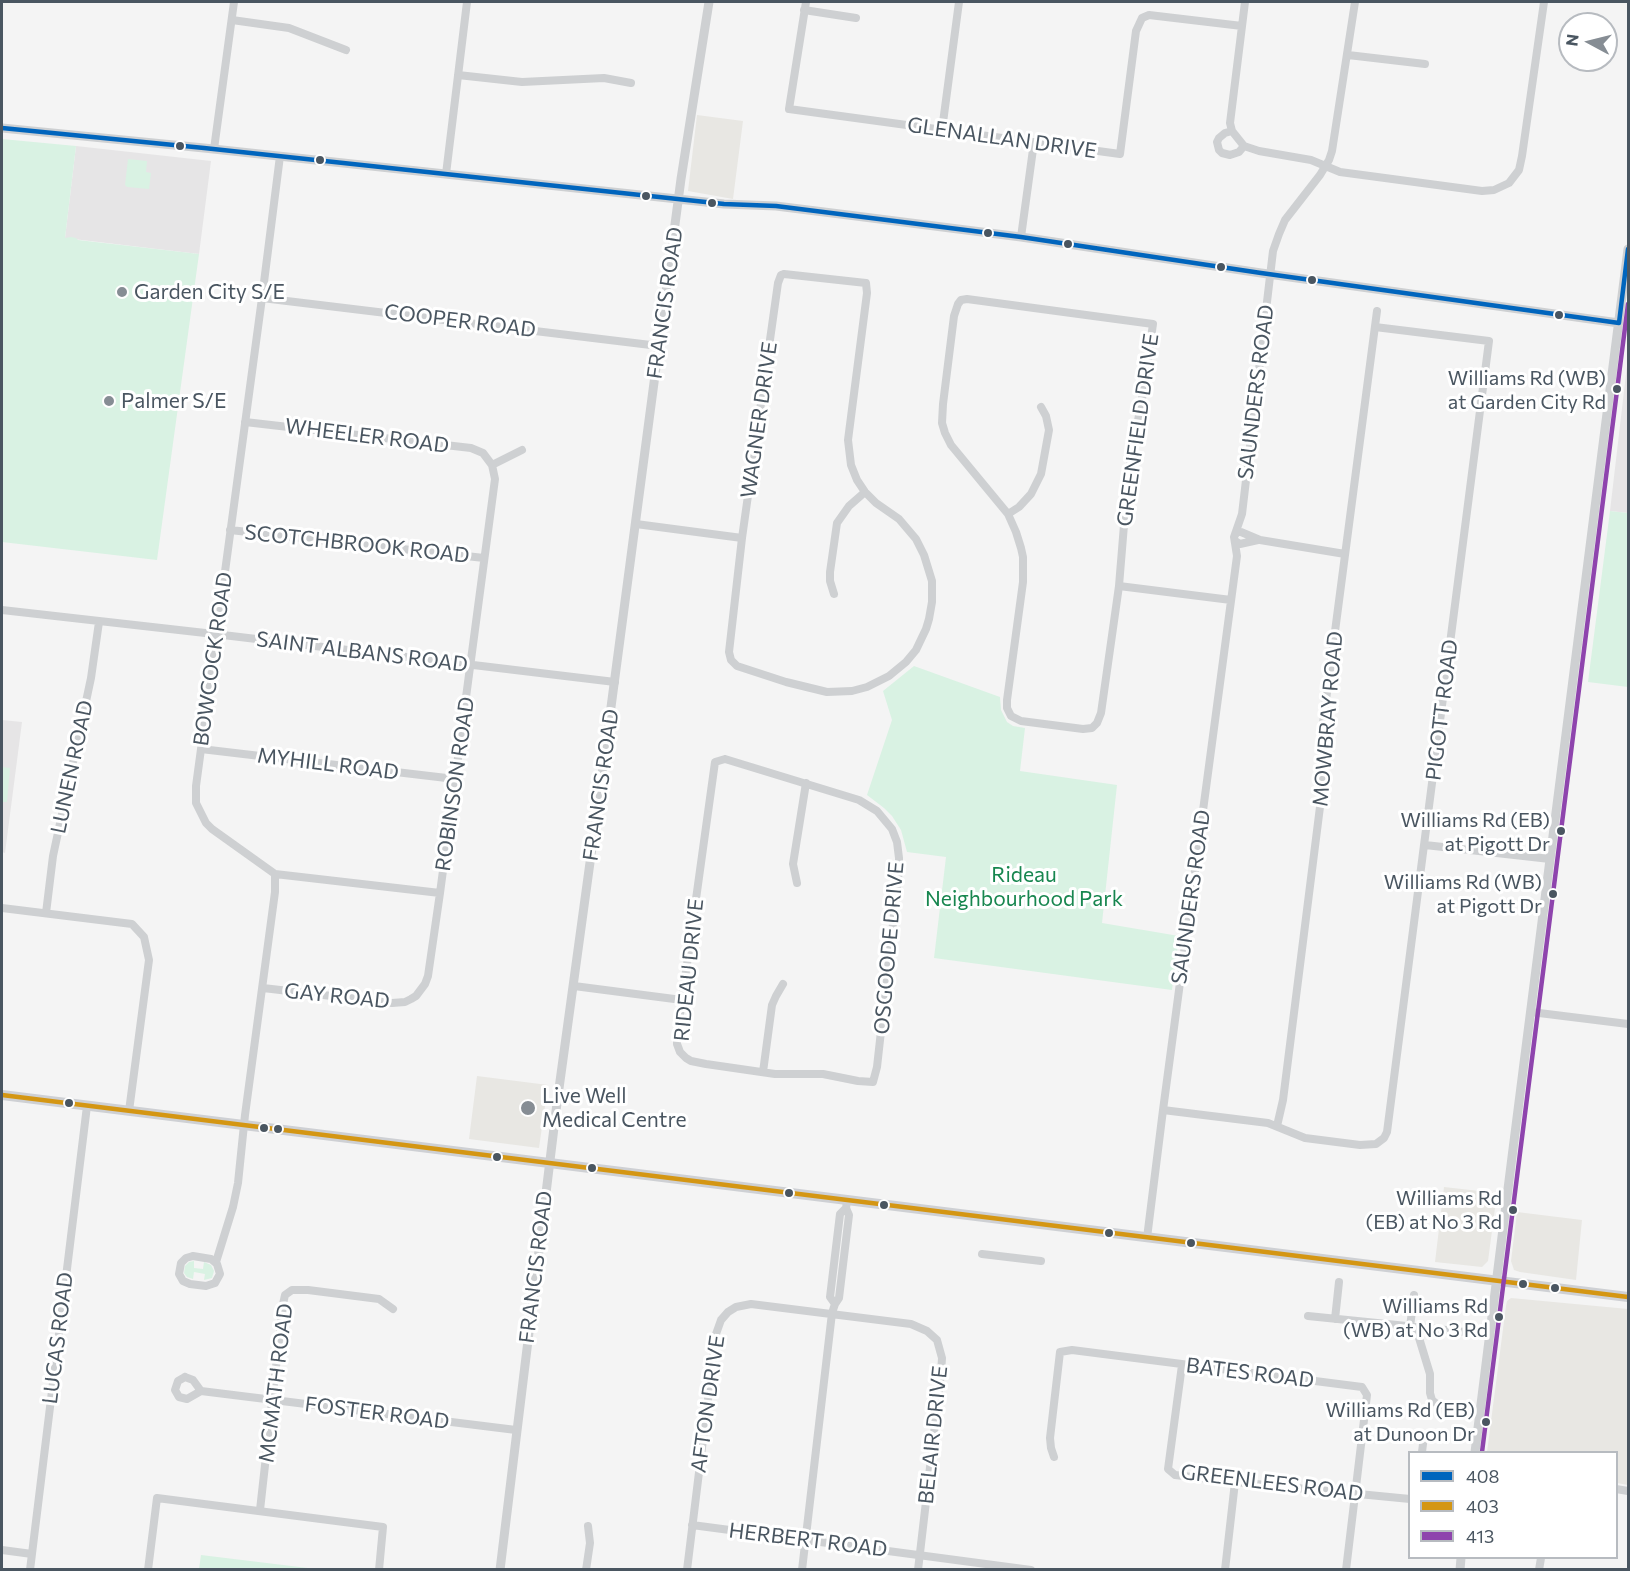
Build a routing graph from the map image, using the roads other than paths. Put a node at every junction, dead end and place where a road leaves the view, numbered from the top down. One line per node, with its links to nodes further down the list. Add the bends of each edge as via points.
1 (234, 2): 10 (street)
2 (467, 2): 15 (street)
3 (709, 2): 26 (street, FRANCIS ROAD)
4 (959, 2): 18 (street)
5 (1245, 2): 11 (street)
6 (1355, 2): 13 (street, SAUNDERS ROAD)
7 (1544, 2): 24 (street, via 1522,156 1509,183 1494,190 1474,190)
8 (805, 6): 9 (street); 18 (street, GLENALLAN DRIVE, via 789,109)
9 (856, 18)
10 (232, 20): 12 (street, via 289,28); 22 (street)
11 (1242, 26): 19 (street); 20 (street, GLENALLAN DRIVE, via 1144,16 1136,31 1120,154)
12 (346, 50)
13 (1348, 54): 14 (street); 24 (street, SAUNDERS ROAD, via 1334,142)
14 (1425, 64)
15 (458, 75): 16 (street, via 522,82 604,78); 25 (street)
16 (631, 83)
17 (2, 128): 22 (street)
18 (942, 130): 20 (street, GLENALLAN DRIVE)
19 (1232, 131): 21 (street); 21 (street, via 1219,138 1218,150 1230,155)
20 (1034, 142): 27 (street)
21 (1244, 146): 24 (street, via 1311,160)
22 (214, 149): 23 (street)
23 (280, 156): 25 (street); 30 (street, BOWCOCK ROAD)
24 (1326, 167): 29 (street, SAUNDERS ROAD, via 1282,225)
25 (446, 174): 26 (street)
26 (678, 198): 27 (street, via 776,206); 34 (street, FRANCIS ROAD)
27 (1021, 237): 29 (street)
28 (1629, 249): 32 (street)
29 (1270, 274): 32 (street); 44 (street, SAUNDERS ROAD)
30 (262, 298): 34 (street, COOPER ROAD); 36 (street, BOWCOCK ROAD)
31 (1377, 311): 33 (street, MOWBRAY ROAD)
32 (1619, 323): 60 (street)
33 (1375, 327): 45 (street, MOWBRAY ROAD); 59 (street, PIGOTT ROAD, via 1489,341)
34 (659, 346): 41 (street, FRANCIS ROAD)
35 (1041, 407): 40 (street, via 1048,430 1041,474 1031,494)
36 (245, 422): 38 (street, WHEELER ROAD, via 471,448 483,453); 42 (street, BOWCOCK ROAD)
37 (522, 450): 38 (street)
38 (492, 465): 46 (street, ROBINSON ROAD, via 495,479)
39 (865, 492): 43 (street, WAGNER DRIVE, via 911,532 930,570 933,594 926,629 916,650 889,676 867,687 820,692 737,666 731,660); 43 (street, WAGNER DRIVE, via 851,465 848,440 866,283 781,275); 48 (street, via 837,523 830,572)
40 (1008, 514): 47 (street, GREENFIELD DRIVE, via 1023,557 1007,699 1008,712 1014,718 1083,729 1094,727 1101,713); 47 (street, GREENFIELD DRIVE, via 951,445 944,428 942,412 954,316 961,300 1153,324 1128,476)
41 (636, 524): 43 (street); 54 (street, FRANCIS ROAD)
42 (230, 530): 46 (street, SCOTCHBROOK ROAD); 52 (street, BOWCOCK ROAD)
43 (742, 538)
44 (1241, 538): 45 (street); 49 (street, SAUNDERS ROAD)
45 (1345, 554): 80 (street, MOWBRAY ROAD, via 1323,723 1322,791)
46 (484, 558): 53 (street, ROBINSON ROAD)
47 (1119, 586): 49 (street)
48 (834, 594)
49 (1231, 600): 77 (street, SAUNDERS ROAD)
50 (2, 610): 51 (street, SAINT ALBANS ROAD)
51 (99, 622): 52 (street, SAINT ALBANS ROAD); 65 (street, LUNEN ROAD, via 53,856)
52 (216, 635): 53 (street, SAINT ALBANS ROAD); 55 (street, BOWCOCK ROAD)
53 (470, 664): 54 (street, SAINT ALBANS ROAD); 57 (street, ROBINSON ROAD)
54 (615, 682): 67 (street, FRANCIS ROAD)
55 (201, 749): 57 (street, MYHILL ROAD); 61 (street, BOWCOCK ROAD, via 195,796 202,815 212,829)
56 (715, 762): 58 (street, OSGOODE DRIVE, via 725,759); 70 (street, RIDEAU DRIVE)
57 (456, 779): 63 (street, ROBINSON ROAD)
58 (806, 783): 62 (street, via 793,864); 74 (street, OSGOODE DRIVE, via 871,807 892,829 897,842 899,870)
59 (1425, 845): 60 (street); 80 (street, PIGOTT ROAD, via 1384,1138 1376,1144 1360,1145 1305,1138)
60 (1550, 859): 71 (street)
61 (275, 874): 63 (street); 68 (street)
62 (797, 883)
63 (440, 893): 69 (street, ROBINSON ROAD, via 428,976 421,991)
64 (2, 908): 65 (street)
65 (46, 913): 78 (street, via 132,924 144,937 149,960)
66 (783, 984): 73 (street, via 772,1005)
67 (574, 986): 70 (street); 81 (street, FRANCIS ROAD)
68 (263, 988): 69 (street, GAY ROAD, via 393,1003); 79 (street)
69 (411, 999)
70 (682, 1000): 73 (street, RIDEAU DRIVE, via 677,1044 683,1056 691,1061)
71 (1531, 1012): 72 (street); 87 (street)
72 (1629, 1024)
73 (763, 1072): 74 (street, RIDEAU DRIVE, via 823,1074)
74 (873, 1082)
75 (2, 1095): 76 (main road)
76 (87, 1106): 78 (main road); 112 (street, LUCAS ROAD)
77 (1163, 1110): 80 (street, PIGOTT ROAD); 83 (street, SAUNDERS ROAD)
78 (129, 1111): 79 (main road)
79 (244, 1125): 81 (main road); 86 (street, via 236,1191)
80 (1277, 1126)
81 (549, 1163): 82 (main road); 101 (street, FRANCIS ROAD)
82 (846, 1204): 83 (main road); 92 (street, via 840,1214 830,1297 835,1304)
83 (1147, 1238): 87 (main road)
84 (982, 1254): 85 (street)
85 (1041, 1261)
86 (216, 1262): 86 (street, via 188,1257 181,1263 179,1274 188,1283 211,1285 219,1276)
87 (1497, 1281): 90 (main road); 100 (street)
88 (1340, 1282): 94 (street)
89 (1414, 1294): 95 (street)
90 (1629, 1297)
91 (393, 1308): 99 (street, MCMATH ROAD, via 379,1299 290,1291 283,1304)
92 (832, 1313): 108 (street, AFTON DRIVE, via 752,1304 732,1309 721,1320 714,1342); 110 (street); 113 (street, BELAIR DRIVE, via 920,1327 933,1335 940,1346 941,1373)
93 (1308, 1316): 94 (street)
94 (1335, 1319): 95 (street)
95 (1413, 1328): 96 (street); 100 (street, via 1430,1374 1432,1400)
96 (1466, 1332)
97 (1182, 1365): 103 (street, BATES ROAD, via 1072,1350 1060,1352 1050,1438); 104 (street, GREENLEES ROAD, via 1168,1469 1175,1475); 105 (street, BATES ROAD, via 1362,1387 1366,1395)
98 (201, 1391): 99 (street, FOSTER ROAD)
99 (273, 1400): 101 (street, FOSTER ROAD); 107 (street, MCMATH ROAD)
100 (1480, 1411): 102 (street)
101 (516, 1430): 117 (street, FRANCIS ROAD)
102 (1475, 1451)
103 (1054, 1457)
104 (1235, 1482): 105 (street, GREENLEES ROAD); 123 (street)
105 (1356, 1494): 106 (street, GREENLEES ROAD); 124 (street, BATES ROAD)
106 (1408, 1499)
107 (260, 1510): 115 (street, via 157,1498); 116 (street, via 383,1527)
108 (692, 1525): 110 (street, HERBERT ROAD); 119 (street, AFTON DRIVE)
109 (588, 1526): 118 (street)
110 (806, 1540): 113 (street, HERBERT ROAD); 120 (street)
111 (2, 1550): 112 (street)
112 (32, 1554): 114 (street, LUCAS ROAD)
113 (920, 1555): 121 (street, BELAIR DRIVE); 122 (street, HERBERT ROAD)
114 (30, 1569)
115 (148, 1569)
116 (379, 1569)
117 (503, 1569)
118 (586, 1569)
119 (687, 1569)
120 (802, 1569)
121 (918, 1569)
122 (1031, 1569)
123 (1224, 1569)
124 (1346, 1569)

